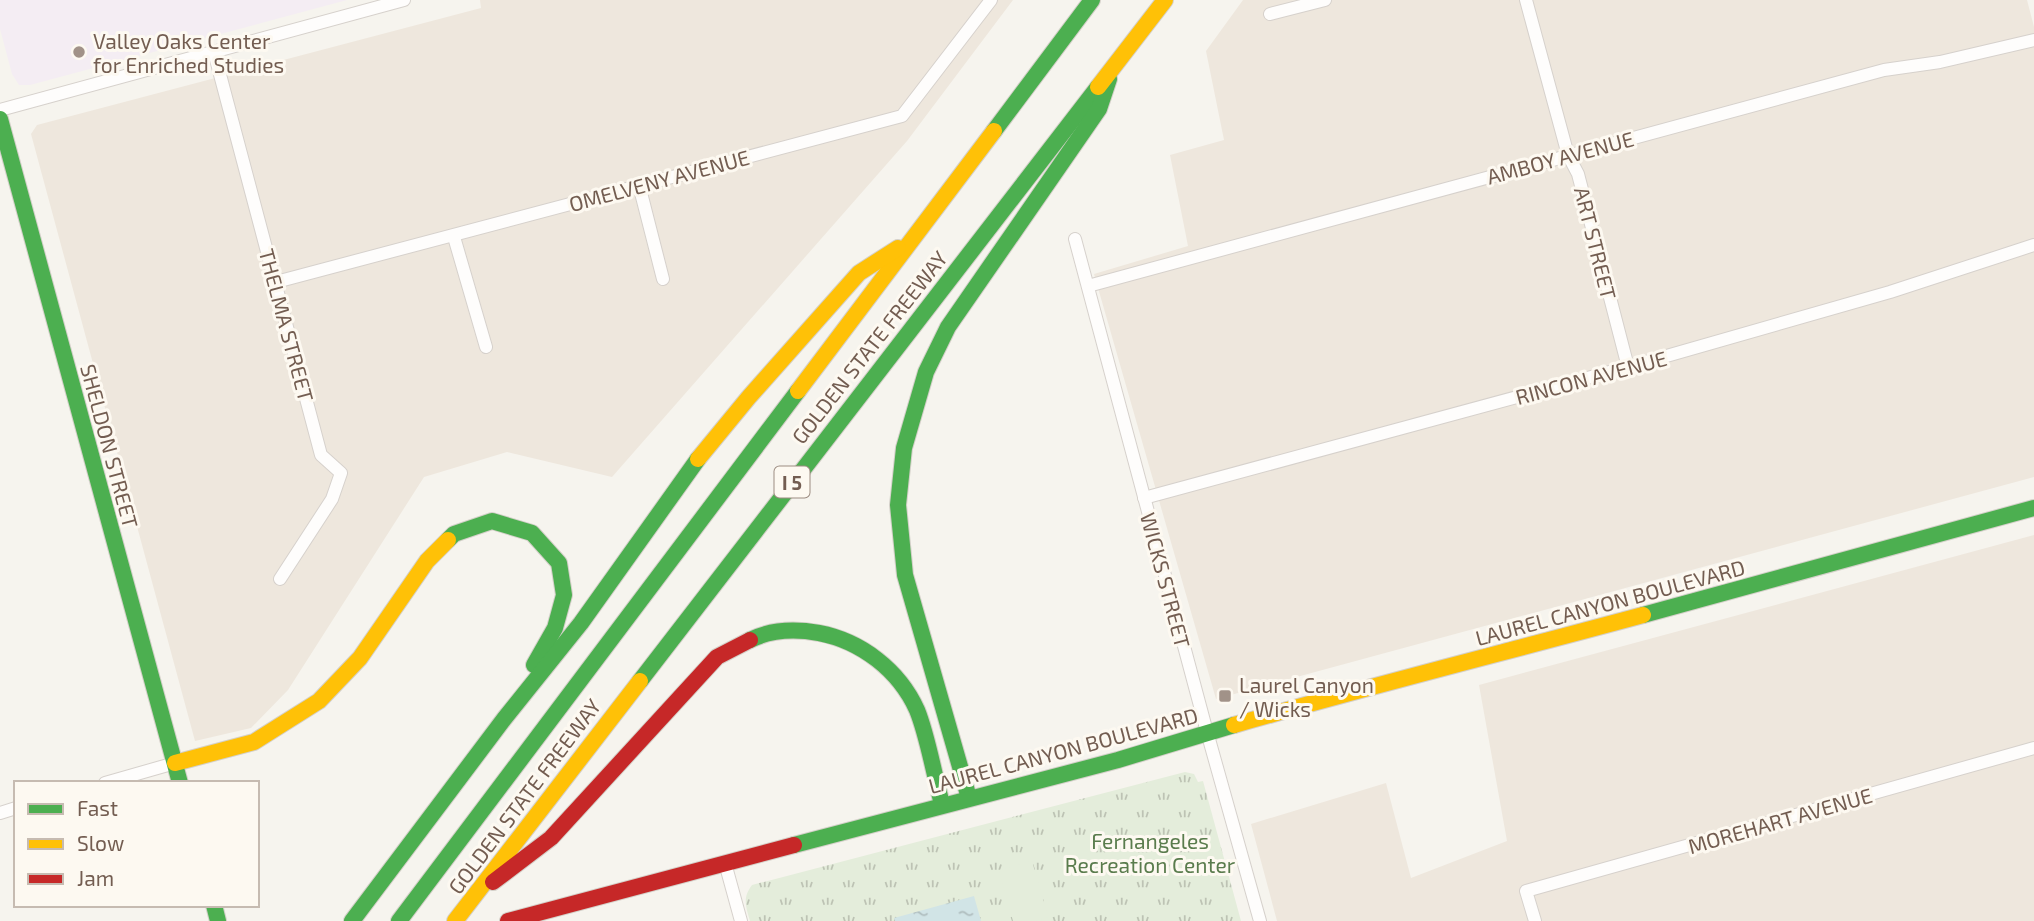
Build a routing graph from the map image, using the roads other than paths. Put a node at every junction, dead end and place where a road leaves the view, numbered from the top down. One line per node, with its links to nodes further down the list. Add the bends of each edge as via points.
1 (404, 0): 11 (street)
2 (991, 0): 16 (street, OMELVENY AVENUE, via 902,116)
3 (1092, 0): 9 (main road, GOLDEN STATE FREEWAY / I 5)
4 (1109, 0): 9 (main road)
5 (1325, 0): 8 (street)
6 (1526, 0): 15 (street, ART STREET)
7 (1158, 4): 12 (main road, GOLDEN STATE FREEWAY / I 5)
8 (1270, 14)
9 (1077, 18): 19 (main road, GOLDEN STATE FREEWAY / I 5)
10 (2034, 40): 15 (street, AMBOY AVENUE, via 1884,70)
11 (214, 52): 13 (street); 22 (street, THELMA STREET)
12 (1113, 65): 35 (main road, via 1099,109 948,327 926,372 904,448 898,505 905,575); 38 (main road, GOLDEN STATE FREEWAY / I 5)
13 (0, 110)
14 (0, 120): 32 (main road, SHELDON STREET)
15 (1568, 155): 23 (street, AMBOY AVENUE); 25 (street, ART STREET, via 1578,174)
16 (639, 185): 17 (street, OMELVENY AVENUE); 21 (street)
17 (454, 237): 22 (street, OMELVENY AVENUE); 24 (street)
18 (1075, 239): 23 (street, WICKS STREET)
19 (909, 241): 29 (main road, via 859,273 749,397 687,472 581,623); 40 (main road, GOLDEN STATE FREEWAY / I 5)
20 (2034, 245): 25 (street, RINCON AVENUE, via 1890,292)
21 (663, 279)
22 (276, 282): 28 (street, THELMA STREET, via 321,455 341,473 332,499)
23 (1088, 286): 26 (street, WICKS STREET)
24 (486, 347)
25 (1628, 367): 26 (street, RINCON AVENUE)
26 (1144, 498): 30 (street, WICKS STREET)
27 (2034, 508): 30 (main road, LAUREL CANYON BOULEVARD)
28 (280, 579)
29 (504, 719): 32 (main road, via 555,628 564,595 559,563 532,533 492,521 454,534 436,552 360,658 319,701 254,742); 39 (main road)
30 (1207, 732): 35 (main road, LAUREL CANYON BOULEVARD); 44 (street, WICKS STREET)
31 (2034, 748): 45 (street, MOREHART AVENUE, via 1526,891)
32 (175, 763): 33 (street); 34 (main road, SHELDON STREET)
33 (112, 781)
34 (180, 781)
35 (969, 798): 36 (main road, LAUREL CANYON BOULEVARD)
36 (942, 804): 37 (main road, LAUREL CANYON BOULEVARD); 38 (main road, via 917,711 891,672 868,652 838,637 780,631 758,636 717,657 551,838)
37 (725, 863): 42 (main road, LAUREL CANYON BOULEVARD); 43 (street)
38 (471, 898): 41 (main road, GOLDEN STATE FREEWAY / I 5)
39 (352, 921)
40 (399, 921)
41 (455, 921)
42 (508, 921)
43 (741, 921)
44 (1260, 921)
45 (1535, 921)

